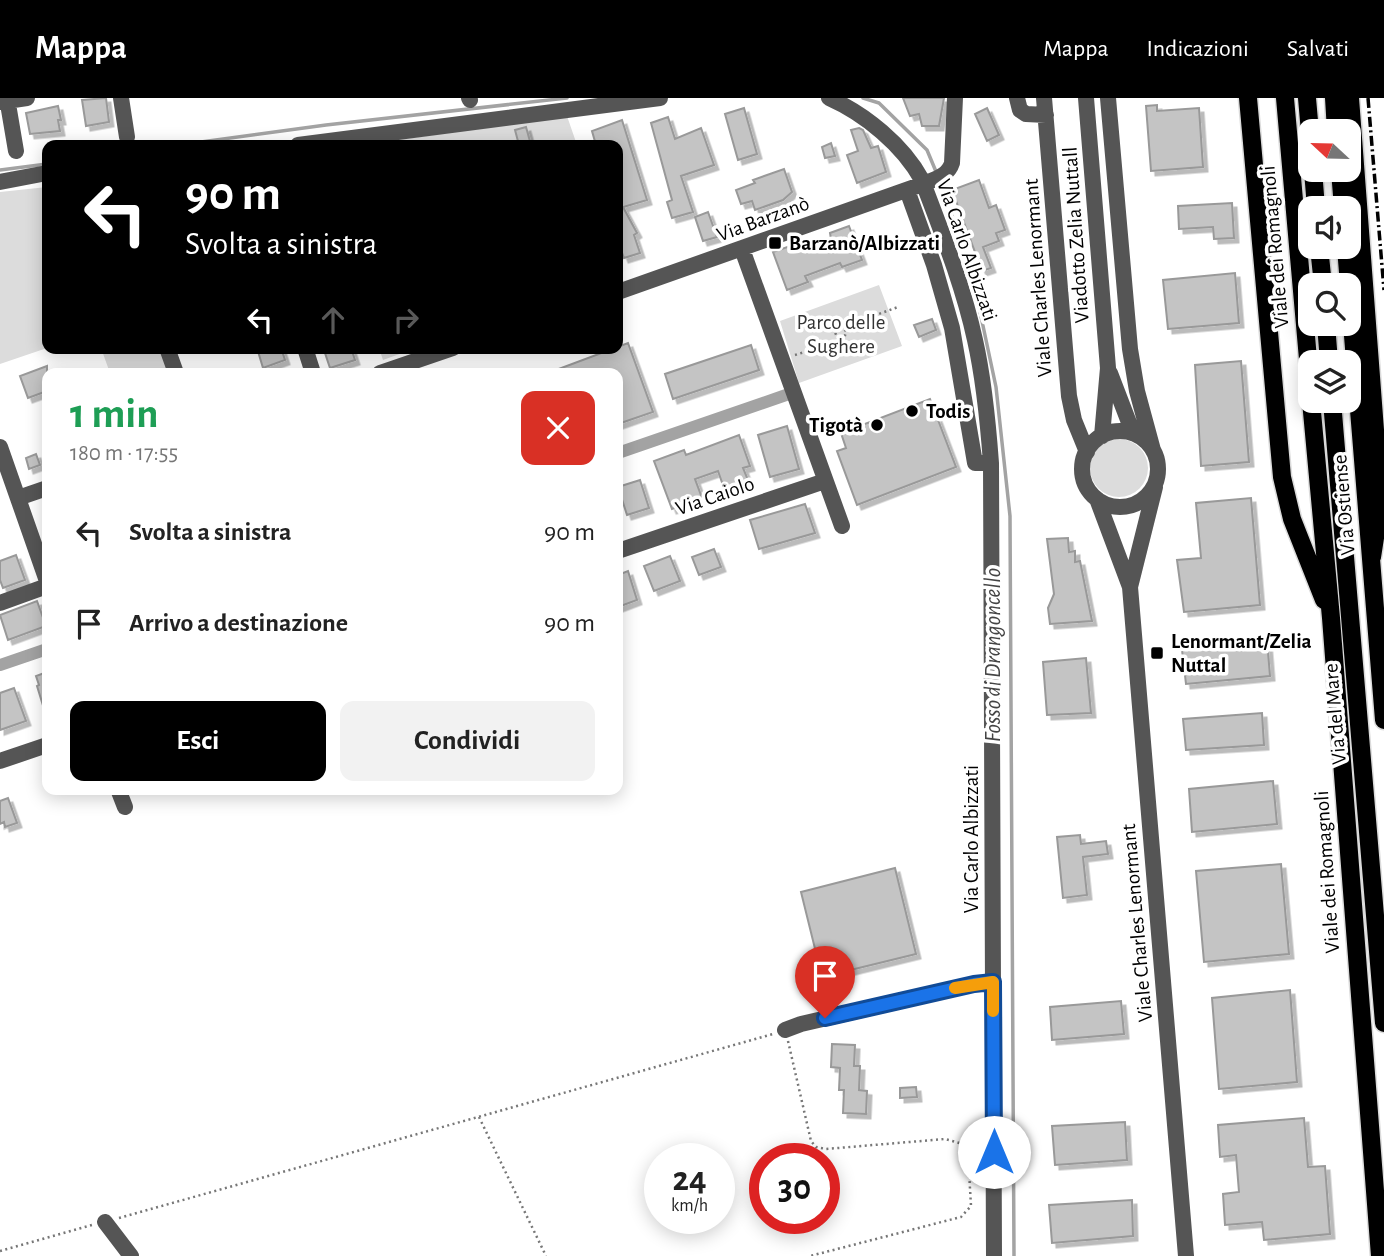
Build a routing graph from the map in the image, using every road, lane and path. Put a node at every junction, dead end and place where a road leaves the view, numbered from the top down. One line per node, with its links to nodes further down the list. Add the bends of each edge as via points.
1 (27, 98): 15 (street)
2 (121, 98): 19 (street)
3 (660, 98): 20 (street)
4 (829, 98): 23 (street, Via Carlo Albizzati, via 877,128 914,168)
5 (954, 98): 23 (street, via 953,163 950,170)
6 (1017, 98): 16 (street, via 1026,114)
7 (1044, 98): 16 (street, Viale Charles Lenormant)
8 (1086, 98): 36 (street, Viadotto Zelia Nuttall)
9 (1108, 98): 42 (street, via 1130,349)
10 (1248, 98): 58 (main road, via 1284,487)
11 (1284, 98): 32 (main road, Viale dei Romagnoli)
12 (1307, 98): 17 (main road)
13 (1334, 98): 18 (main road)
14 (1350, 98): 53 (main road, via 1378,472 1379,512)
15 (5, 100): 21 (street)
16 (1046, 115): 43 (street, Viale Charles Lenormant, via 1069,396)
17 (1309, 119)
18 (1335, 119)
19 (127, 137)
20 (337, 140)
21 (16, 152)
22 (42, 174): 24 (street)
23 (932, 180): 25 (street, Via Barzanò); 44 (street, Via Carlo Albizzati, via 975,341)
24 (0, 182)
25 (906, 190): 26 (street, Via Barzanò); 44 (street, via 952,328 975,463)
26 (742, 249): 27 (street, Via Barzanò); 34 (street)
27 (623, 290)
28 (898, 307): 29 (path)
29 (843, 327): 31 (path, via 835,332); 31 (path, via 844,340)
30 (1353, 336): 53 (main road, Via Ostiense)
31 (838, 340): 34 (path)
32 (1307, 350)
33 (435, 354): 35 (street)
34 (782, 359): 45 (street)
35 (395, 368)
36 (1108, 368): 39 (street, Viadotto Zelia Nuttall); 40 (street, Viadotto Zelia Nuttall)
37 (1312, 413): 58 (main road, Viale dei Romagnoli)
38 (1333, 413): 65 (main road, Via del Mare)
39 (1133, 433): 40 (street); 42 (street)
40 (1102, 436): 43 (street)
41 (0, 447): 47 (street)
42 (1153, 450): 46 (street)
43 (1087, 452): 50 (street, via 1084,478)
44 (990, 463): 64 (street, Via Carlo Albizzati)
45 (825, 481): 51 (street); 52 (street, Via Caiolo)
46 (1156, 482): 50 (street, via 1131,506 1108,505); 56 (street, Viale Charles Lenormant)
47 (6, 484): 49 (street)
48 (42, 490): 49 (street)
49 (18, 498): 54 (street)
50 (1097, 499): 56 (street, Viale Charles Lenormant)
51 (842, 526)
52 (623, 549)
53 (1372, 558): 59 (main road, Via Ostiense)
54 (42, 569)
55 (42, 586): 57 (street)
56 (1130, 587): 76 (street, Viale Charles Lenormant)
57 (0, 603)
58 (1331, 618): 77 (main road, Viale dei Romagnoli)
59 (1384, 720)
60 (42, 747): 61 (street)
61 (0, 761)
62 (120, 795): 63 (street)
63 (125, 807)
64 (993, 982): 66 (street); 75 (street, Via Carlo Albizzati)
65 (1384, 1023)
66 (785, 1030): 67 (path); 74 (path, via 816,1147 945,1139 963,1144 968,1154 971,1206 961,1217)
67 (478, 1116): 68 (path); 73 (path)
68 (105, 1222): 69 (street); 70 (path)
69 (117, 1237): 71 (street); 72 (street)
70 (0, 1251)
71 (112, 1256)
72 (131, 1256)
73 (546, 1256)
74 (810, 1256)
75 (994, 1256)
76 (1186, 1256)
77 (1380, 1256)

